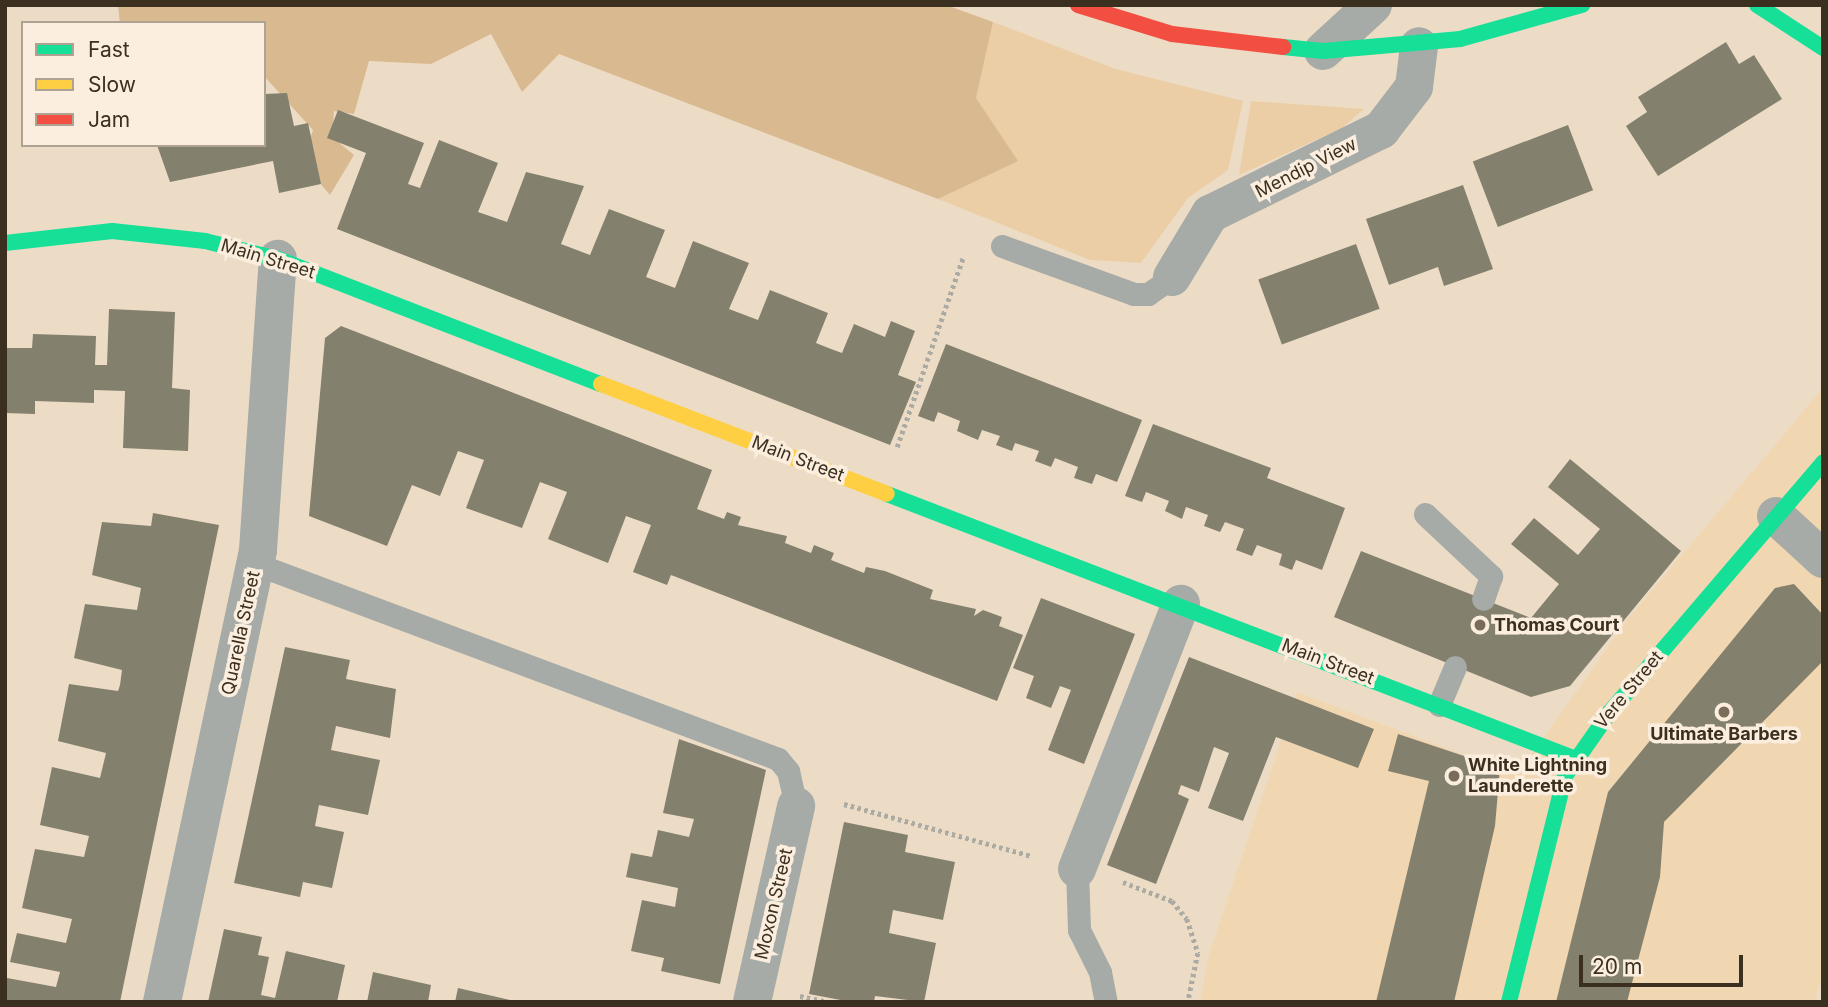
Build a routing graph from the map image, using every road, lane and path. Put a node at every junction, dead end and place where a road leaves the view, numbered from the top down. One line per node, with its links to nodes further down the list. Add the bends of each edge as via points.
1 (1078, 5): 7 (street, via 1172,34)
2 (1373, 5): 7 (street)
3 (1582, 5): 5 (street)
4 (1779, 10): 6 (street)
5 (1419, 46): 7 (street); 11 (street, Mendip View, via 1414,87 1381,130 1210,214)
6 (1823, 48)
7 (1323, 51)
8 (5, 243): 10 (street, Main Street, via 112,230 205,241)
9 (1002, 246): 11 (lane, via 1134,293 1149,294); 13 (path, via 973,246 964,255)
10 (278, 259): 13 (street, Main Street); 17 (street, Quarella Street)
11 (1172, 277)
12 (1823, 463): 15 (street, Vere Street)
13 (880, 491): 19 (street, Main Street)
14 (1425, 514): 18 (lane, via 1491,576)
15 (1776, 516): 16 (street); 22 (street, Vere Street)
16 (1823, 559)
17 (256, 564): 23 (lane, via 778,759 788,771); 25 (street, Quarella Street)
18 (1483, 599)
19 (1181, 604): 21 (street, Main Street); 24 (street)
20 (1455, 667): 21 (lane)
21 (1438, 705): 22 (street, Main Street)
22 (1576, 758): 28 (street, Vere Street, via 1556,797)
23 (796, 806): 26 (street, Moxon Street)
24 (1077, 869): 27 (lane, via 1079,930 1100,972)
25 (162, 1002)
26 (752, 1002)
27 (1106, 1002)
28 (1509, 1002)

